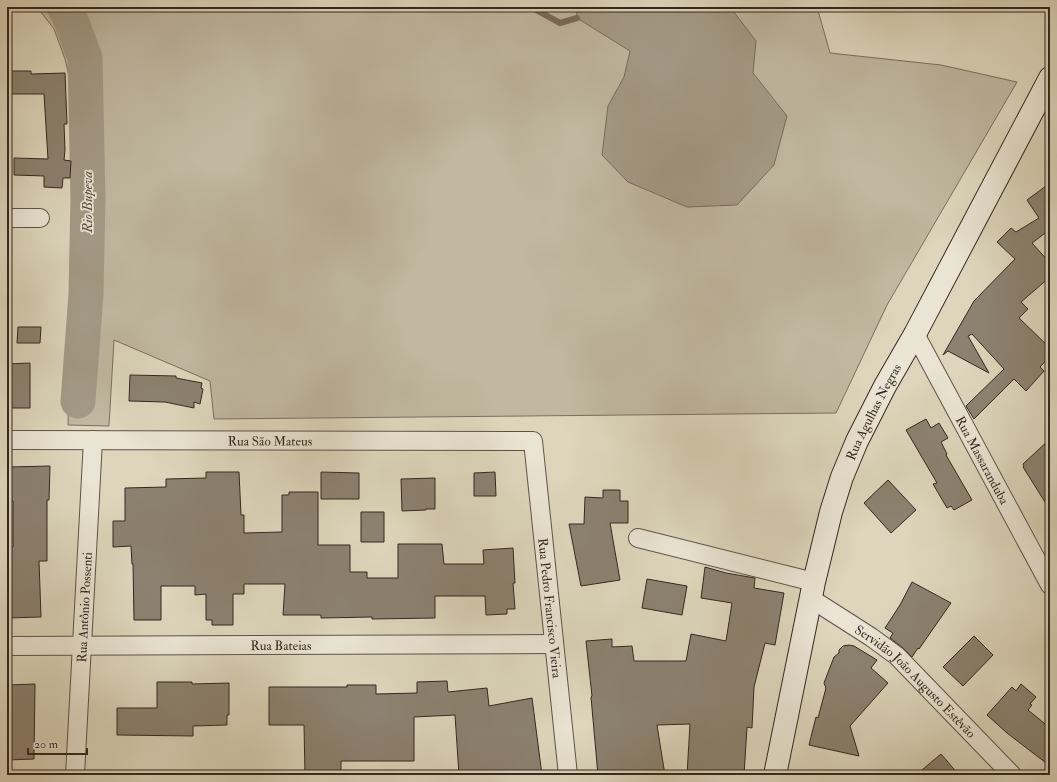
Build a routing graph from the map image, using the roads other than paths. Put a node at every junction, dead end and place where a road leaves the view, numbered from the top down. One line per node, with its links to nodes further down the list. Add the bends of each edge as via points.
1 (1050, 78): 4 (street, Rua Agulhas Negras)
2 (7, 218): 3 (street)
3 (40, 218)
4 (915, 334): 9 (street, Rua Massaranduba); 10 (street, Rua Agulhas Negras, via 869,417 842,477)
5 (7, 440): 6 (street, Rua São Mateus)
6 (92, 440): 7 (street, Rua São Mateus); 13 (street, Rua Antônio Possenti)
7 (533, 441): 11 (street, Rua Pedro Francisco Vieira)
8 (638, 538): 10 (street, Servidão João Augusto Estêvão)
9 (1050, 585)
10 (812, 590): 16 (street, Rua Agulhas Negras); 17 (street, Servidão João Augusto Estêvão, via 896,656)
11 (554, 644): 13 (street, Rua Bateias); 15 (street, Rua Pedro Francisco Vieira)
12 (7, 646): 13 (street, Rua Bateias)
13 (82, 646): 14 (street, Rua Antônio Possenti)
14 (75, 775)
15 (568, 775)
16 (775, 775)
17 (1012, 775)

